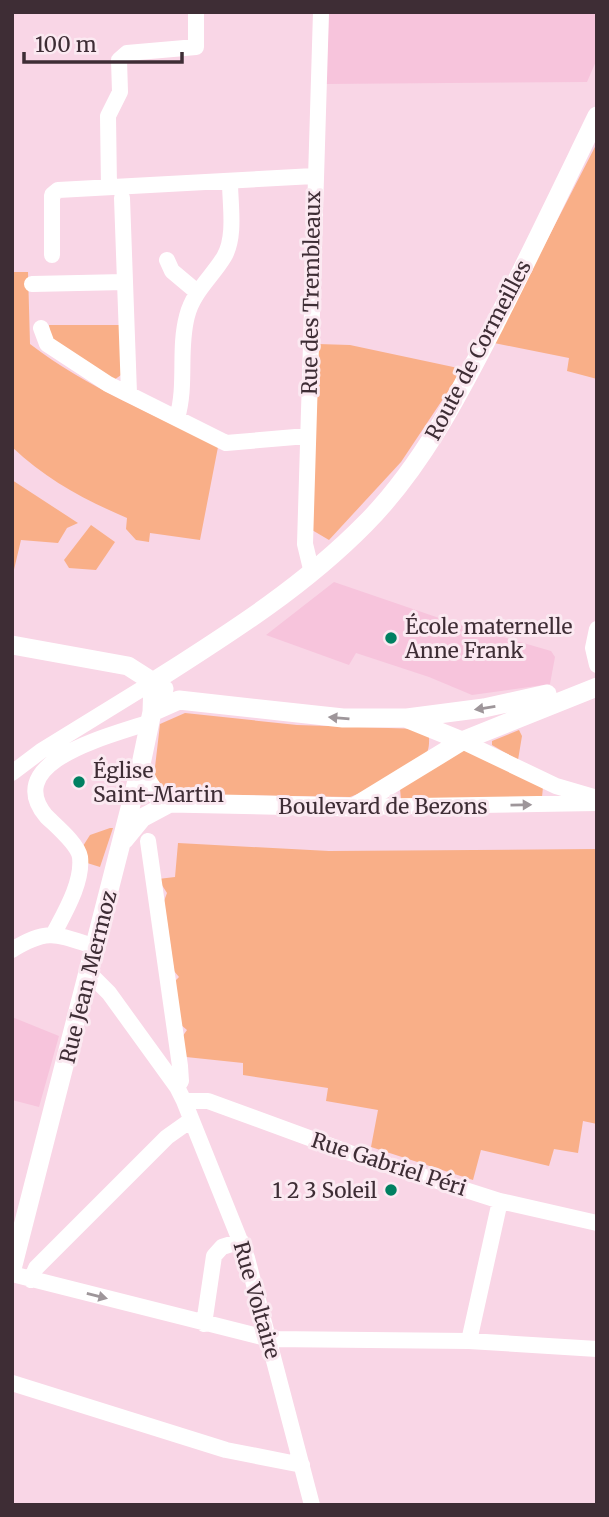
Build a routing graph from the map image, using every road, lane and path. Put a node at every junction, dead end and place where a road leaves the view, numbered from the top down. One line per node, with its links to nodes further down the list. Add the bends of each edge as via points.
1 (196, 12): 6 (street, via 196,47 127,53 119,60 120,92 108,116)
2 (321, 12): 4 (street, Rue des Trembleaux)
3 (597, 116): 16 (main road, Route de Cormeilles, via 514,286 430,441 367,522)
4 (314, 176): 5 (street); 15 (street, Rue des Trembleaux)
5 (230, 181): 6 (street); 11 (street, via 230,238 225,255)
6 (116, 193): 7 (street, via 58,190 52,195); 9 (street)
7 (52, 255)
8 (167, 260): 11 (street, via 172,271)
9 (125, 282): 10 (street); 13 (street)
10 (33, 284)
11 (197, 292): 14 (street, via 182,339 184,394)
12 (41, 328): 13 (street, via 47,344)
13 (129, 393): 14 (street)
14 (177, 418): 15 (street, via 226,443)
15 (307, 436): 16 (street, Rue des Trembleaux, via 305,544)
16 (312, 573): 20 (main road, Route de Cormeilles)
17 (597, 629): 19 (street)
18 (12, 645): 20 (main road, via 128,666)
19 (595, 676): 23 (main road, one-way to 23, via 520,702); 25 (main road)
20 (153, 682): 21 (main road); 22 (main road, Rue Jean Mermoz); 28 (street)
21 (179, 700): 22 (main road); 23 (main road, one-way to 21, via 343,718)
22 (151, 717): 27 (main road, Rue Jean Mermoz); 34 (street, via 62,754 45,763 37,775 33,792 38,806 80,853 80,867)
23 (407, 718): 24 (main road)
24 (440, 731): 25 (main road); 26 (main road, via 438,746)
25 (463, 741): 26 (main road); 29 (street, Boulevard de Bezons)
26 (427, 762): 31 (main road)
27 (140, 769): 30 (main road, via 156,795); 33 (main road, Rue Jean Mermoz)
28 (12, 773)
29 (597, 801): 31 (street, Boulevard de Bezons, one-way to 29)
30 (170, 803): 31 (main road, Boulevard de Bezons); 33 (main road, via 142,818)
31 (354, 807)
32 (148, 841): 38 (street, Rue Voltaire, via 180,1066)
33 (121, 844): 36 (main road, Rue Jean Mermoz)
34 (54, 933): 35 (street); 36 (street)
35 (14, 946)
36 (96, 947): 37 (main road, Rue Jean Mermoz)
37 (90, 974): 38 (street, via 109,993); 43 (main road, Rue Jean Mermoz)
38 (180, 1094): 39 (street, Rue Voltaire); 40 (street, Rue Gabriel Péri)
39 (191, 1120): 42 (street, Rue Voltaire); 44 (street, via 167,1137 36,1268)
40 (500, 1201): 41 (street, Rue Gabriel Péri); 47 (street)
41 (597, 1223)
42 (241, 1241): 45 (street, via 222,1247 214,1256); 46 (street, Rue Voltaire)
43 (12, 1272): 44 (street)
44 (31, 1280): 45 (street, one-way to 45)
45 (204, 1324): 46 (street)
46 (270, 1339): 47 (street); 50 (street, Rue Voltaire)
47 (469, 1341): 48 (street)
48 (597, 1349)
49 (12, 1382): 50 (street, via 226,1450)
50 (302, 1465): 51 (street, Rue Voltaire)
51 (312, 1505)

